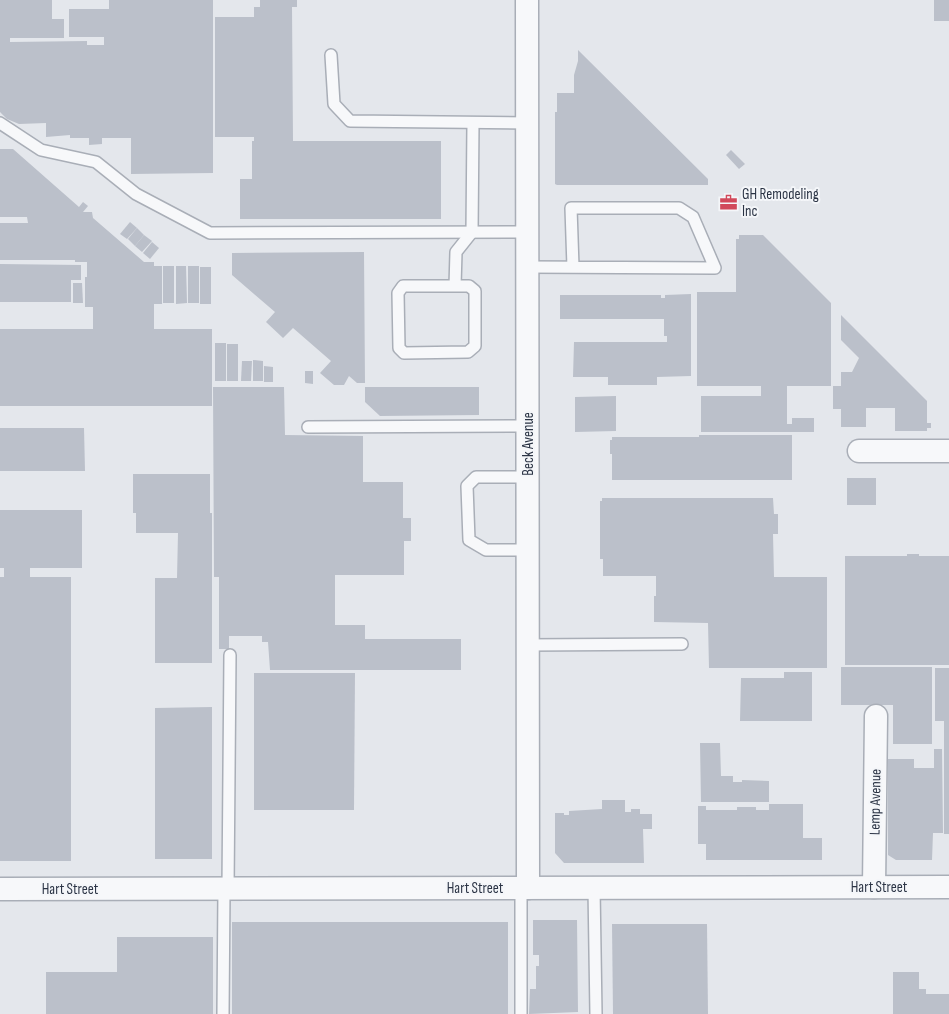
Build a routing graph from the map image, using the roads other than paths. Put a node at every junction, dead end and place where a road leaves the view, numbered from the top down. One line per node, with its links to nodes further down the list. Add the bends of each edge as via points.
1 (527, 0): 5 (street, Beck Avenue)
2 (331, 56): 3 (lane, via 334,104 350,121)
3 (473, 122): 5 (lane); 6 (lane)
4 (0, 123): 6 (lane, via 41,150 96,162 136,194 210,233)
5 (528, 123): 7 (street, Beck Avenue)
6 (472, 232): 7 (lane); 10 (lane, via 456,252)
7 (528, 232): 8 (street, Beck Avenue)
8 (528, 268): 9 (lane); 11 (street, Beck Avenue)
9 (573, 268): 9 (lane, via 679,268 715,268 693,217 679,208 572,208)
10 (455, 286): 10 (lane, via 403,286 398,293 399,348 404,353 468,352 475,346 475,291 469,286)
11 (528, 426): 12 (lane); 15 (street, Beck Avenue)
12 (308, 427)
13 (859, 452): 14 (street)
14 (949, 452)
15 (528, 477): 16 (street, Beck Avenue); 16 (lane, via 476,477 467,486 469,540 486,550)
16 (528, 550): 18 (street, Beck Avenue)
17 (682, 644): 18 (lane)
18 (528, 645): 23 (street, Beck Avenue)
19 (230, 654): 26 (lane)
20 (876, 716): 21 (street, Lemp Avenue)
21 (874, 887): 22 (street, Hart Street); 24 (street, Hart Street)
22 (949, 887)
23 (524, 888): 24 (street, Hart Street); 26 (street, Hart Street); 28 (lane)
24 (594, 888): 29 (lane)
25 (0, 889): 26 (street, Hart Street)
26 (226, 889): 27 (lane)
27 (223, 1014)
28 (521, 1014)
29 (596, 1014)

